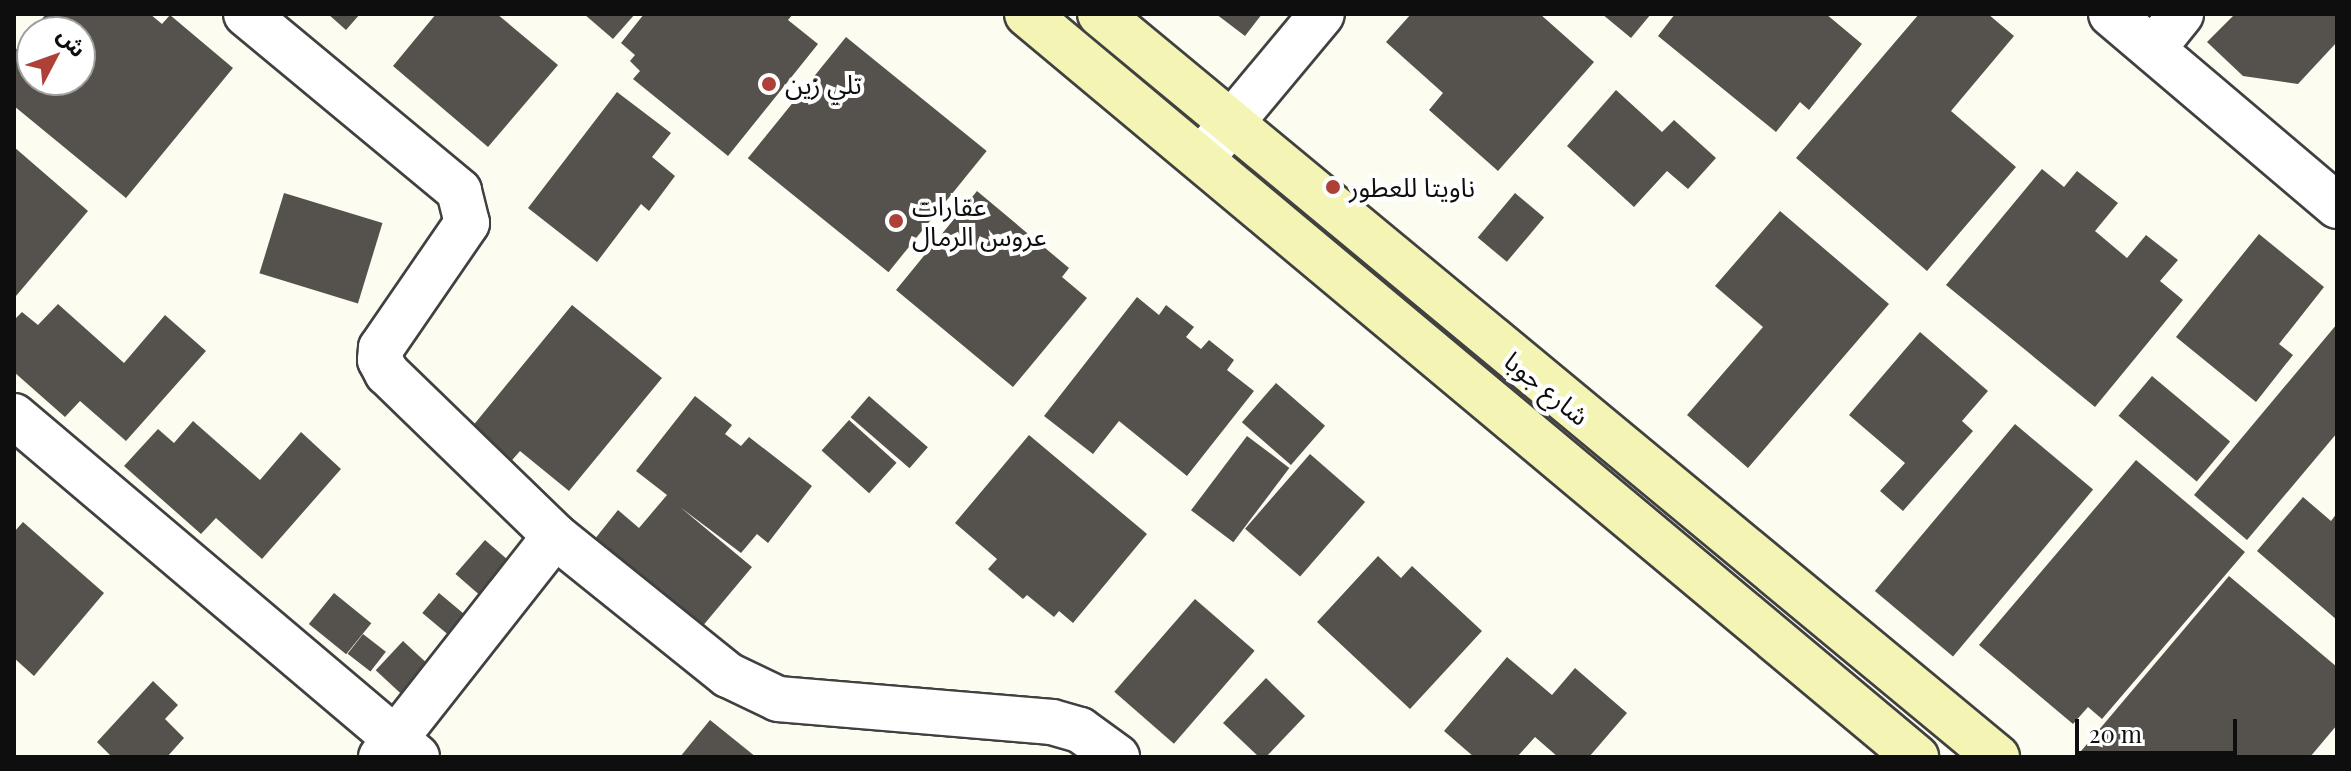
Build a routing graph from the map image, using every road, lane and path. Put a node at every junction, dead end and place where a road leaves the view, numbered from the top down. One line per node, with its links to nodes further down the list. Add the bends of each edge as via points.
1 (246, 14): 12 (street, via 459,191 467,223 381,348 380,360 387,373)
2 (1027, 14): 9 (street, شارع جوبا)
3 (1100, 14): 8 (street, شارع جوبا)
4 (1322, 14): 8 (street)
5 (2111, 14): 7 (street)
6 (2181, 14): 7 (street)
7 (2153, 49): 10 (street)
8 (1231, 123): 9 (street); 14 (street, شارع جوبا)
9 (1202, 158): 16 (street, شارع جوبا, via 1453,374)
10 (2337, 206)
11 (14, 416): 13 (street)
12 (555, 536): 13 (street); 15 (street, via 728,675 778,699 1052,722 1080,730)
13 (398, 751)
14 (1975, 751)
15 (1117, 757)
16 (1916, 757)

